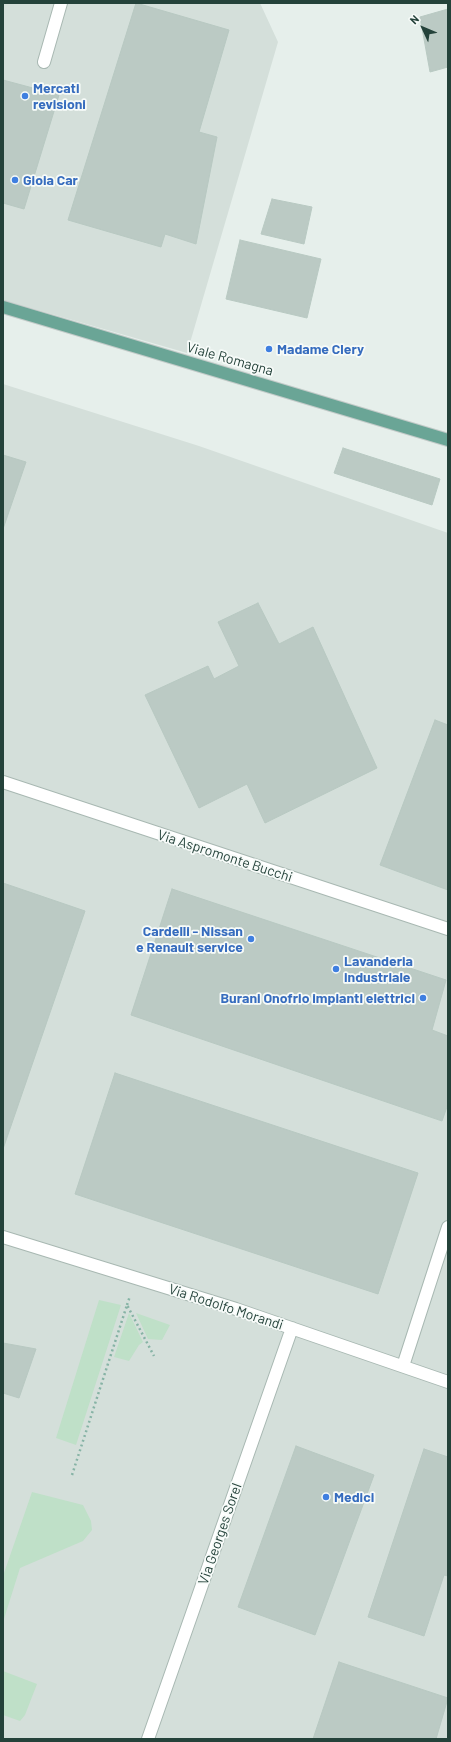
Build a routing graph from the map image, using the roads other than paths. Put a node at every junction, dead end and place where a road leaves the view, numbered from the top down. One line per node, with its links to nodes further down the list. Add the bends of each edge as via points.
1 (61, 3): 2 (street)
2 (44, 62)
3 (3, 307): 4 (main road, Viale Romagna)
4 (448, 440)
5 (3, 782): 6 (street, Via Aspromonte Bucchi)
6 (448, 929)
7 (448, 1227): 10 (street)
8 (3, 1237): 9 (street, Via Rodolfo Morandi)
9 (292, 1328): 10 (street, Via Rodolfo Morandi); 12 (street, Via Georges Sorel)
10 (403, 1366): 11 (street, Via Rodolfo Morandi)
11 (448, 1382)
12 (148, 1739)

